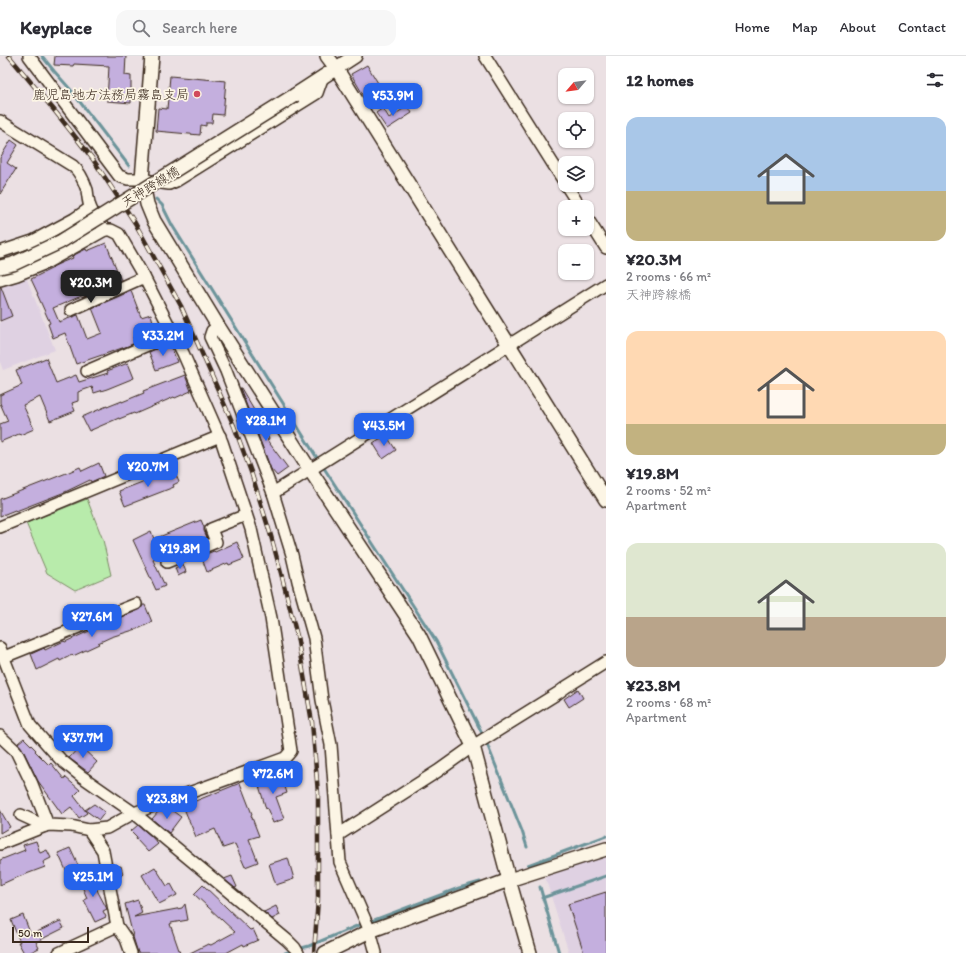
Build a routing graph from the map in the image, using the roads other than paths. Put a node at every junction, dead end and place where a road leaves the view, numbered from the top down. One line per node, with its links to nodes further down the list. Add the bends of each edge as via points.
1 (29, 56): 10 (street, via 119,176)
2 (152, 56): 10 (street)
3 (327, 56): 6 (street)
4 (355, 56): 6 (street, 天神跨線橋)
5 (485, 56): 9 (street)
6 (336, 68): 7 (street, 天神跨線橋); 23 (street)
7 (323, 76): 10 (street, via 317,93 176,181 169,184); 16 (street, 天神跨線橋, bridge, via 60,242 13,264)
8 (0, 121): 11 (street, via 78,170 83,178)
9 (558, 171)
10 (142, 179): 21 (street, via 147,204 154,221)
11 (90, 208): 13 (street); 15 (street, via 33,241)
12 (594, 229): 14 (street)
13 (105, 230): 17 (street, via 119,234); 18 (street, via 46,263)
14 (606, 248)
15 (0, 252)
16 (0, 267)
17 (144, 277): 20 (street); 22 (street)
18 (0, 280)
19 (606, 284): 23 (street)
20 (71, 310)
21 (218, 326): 26 (street); 27 (street, via 210,337 226,371)
22 (173, 334): 24 (street); 25 (street)
23 (509, 346): 26 (street); 28 (street)
24 (87, 371)
25 (220, 436): 29 (street); 30 (street)
26 (316, 466): 27 (street); 36 (street, via 419,635)
27 (273, 493): 41 (street, via 314,638 331,745)
28 (606, 500)
29 (246, 515): 31 (street, via 211,529 216,542); 37 (street, via 271,618 291,751 285,758)
30 (0, 527)
31 (167, 562)
32 (136, 604): 33 (street)
33 (2, 652): 37 (street, via 30,724 61,760)
34 (606, 662): 36 (street)
35 (0, 736): 39 (street, via 16,752 32,784)
36 (476, 745): 41 (street); 44 (street)
37 (134, 813): 40 (street, via 107,828); 49 (street, via 287,940)
38 (21, 815): 39 (street)
39 (46, 825): 40 (street); 42 (street)
40 (89, 830): 45 (street, via 104,850)
41 (338, 835): 46 (street, via 340,862)
42 (0, 844)
43 (606, 849): 44 (street)
44 (509, 880): 46 (street); 52 (street)
45 (117, 926): 47 (street); 48 (street)
46 (370, 931): 50 (street); 51 (street)
47 (59, 953)
48 (132, 953)
49 (298, 953)
50 (325, 953)
51 (376, 953)
52 (530, 953)

